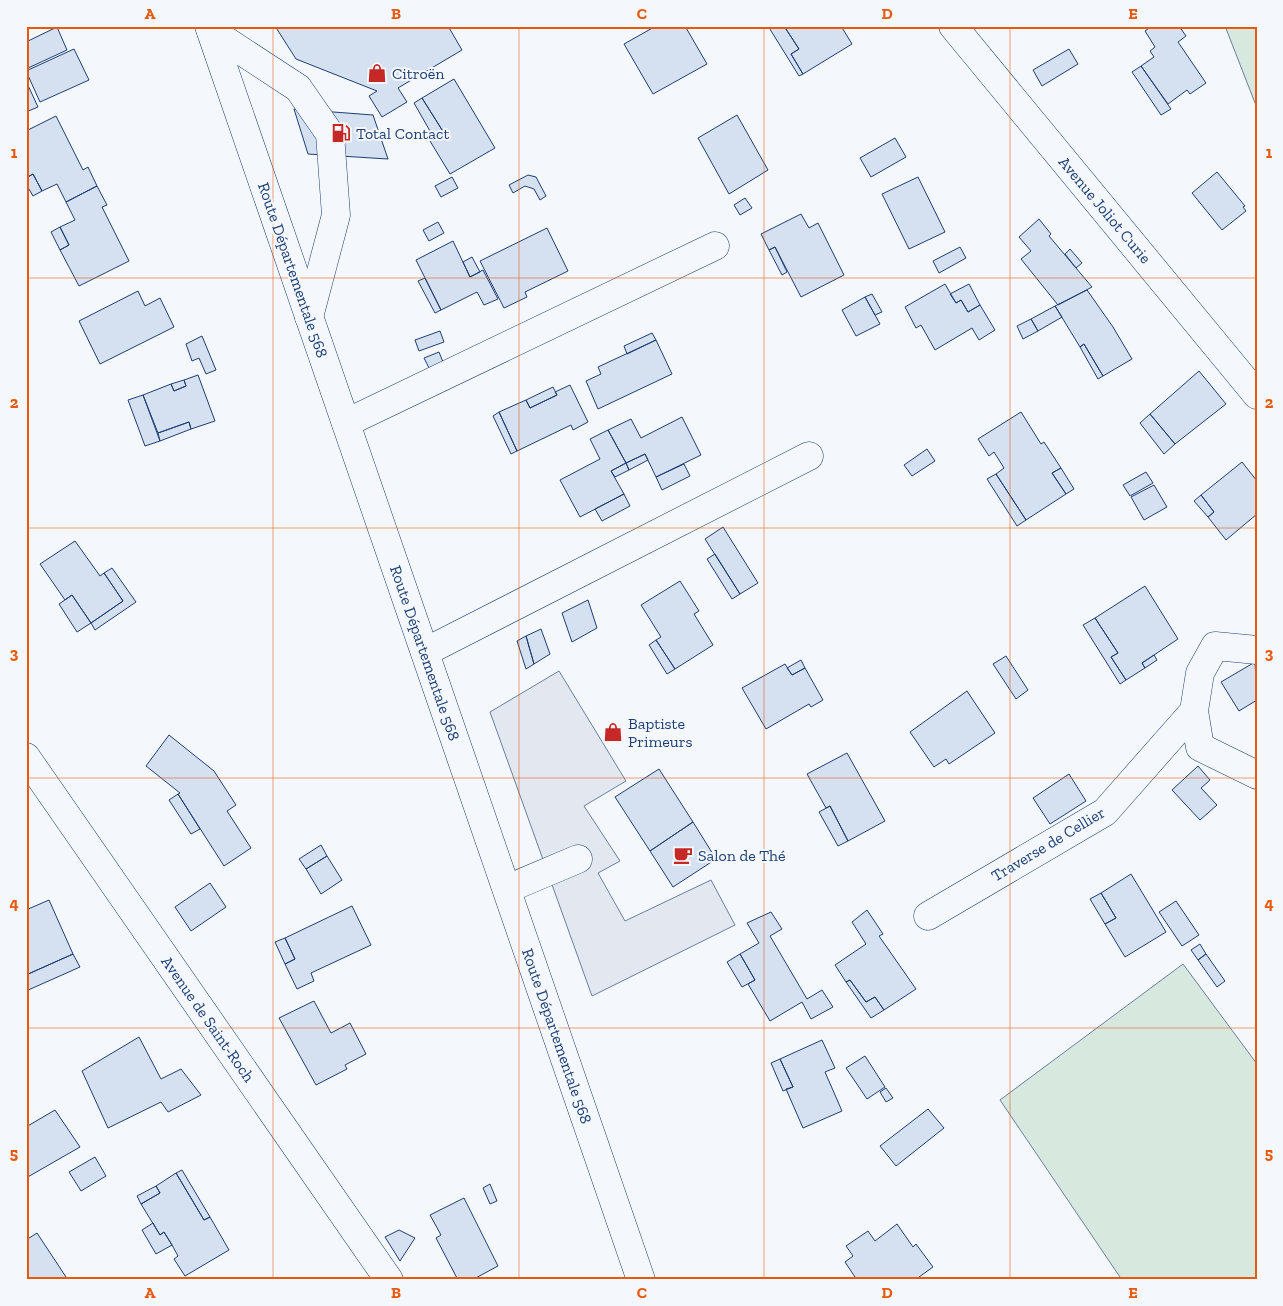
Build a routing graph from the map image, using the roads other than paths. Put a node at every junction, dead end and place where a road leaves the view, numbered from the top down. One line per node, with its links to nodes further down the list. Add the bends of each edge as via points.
1 (953, 26): 5 (street, Avenue Joliot Curie)
2 (210, 29): 4 (street, Route Départementale 568); 4 (street, via 298,88 330,134 336,214)
3 (716, 246): 6 (street)
4 (309, 317): 6 (street, Route Départementale 568)
5 (1257, 395)
6 (346, 424): 9 (street, Route Départementale 568)
7 (810, 456): 9 (street)
8 (1257, 650): 10 (street, via 1215,646 1200,673)
9 (425, 652): 14 (street, Route Départementale 568)
10 (1194, 711): 12 (street, via 1200,747); 15 (street, Traverse de Cellier, via 1105,812)
11 (26, 757): 16 (street, Avenue de Saint-Roch)
12 (1257, 775)
13 (578, 859): 14 (street)
14 (507, 889): 17 (street, Route Départementale 568)
15 (928, 916)
16 (389, 1280)
17 (641, 1280)

